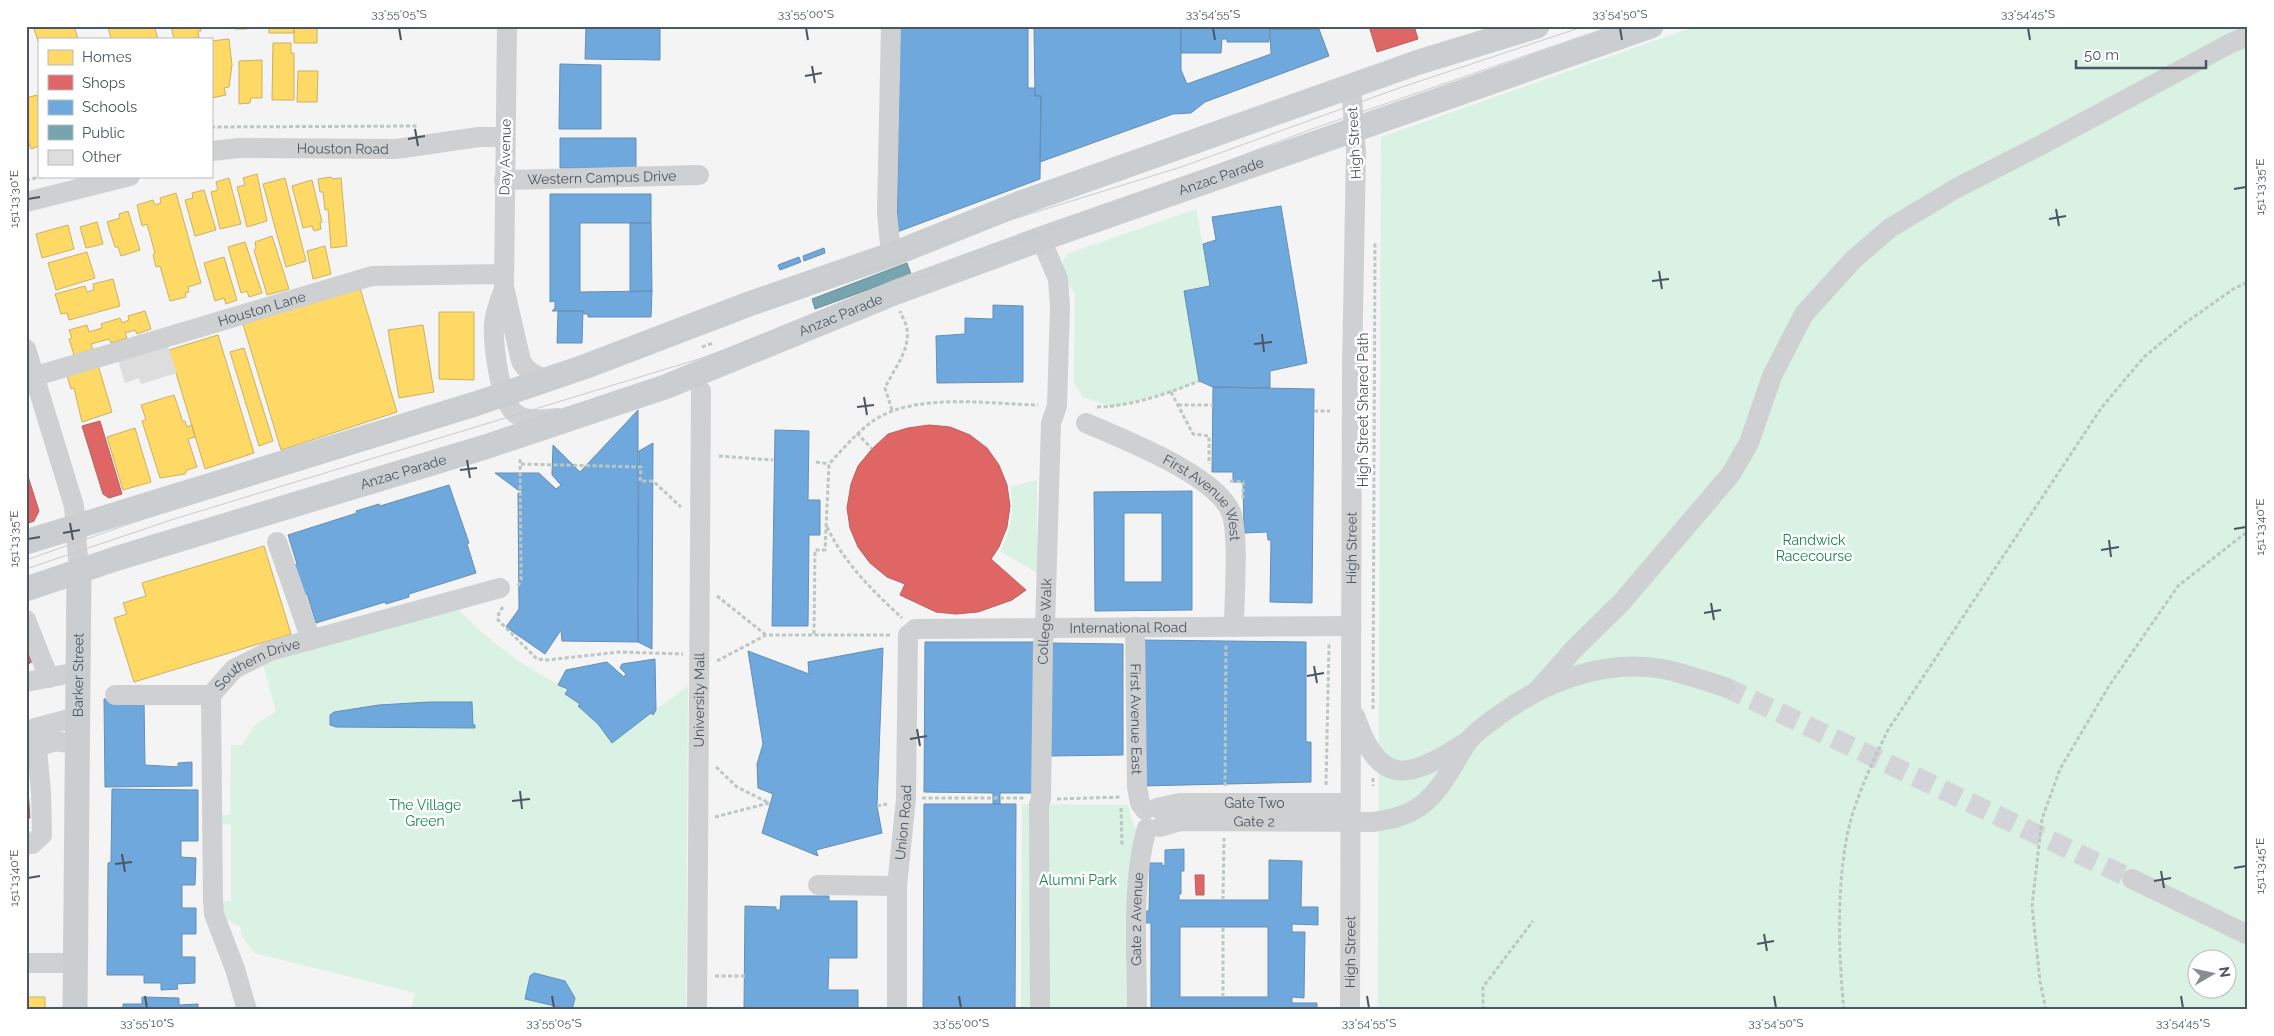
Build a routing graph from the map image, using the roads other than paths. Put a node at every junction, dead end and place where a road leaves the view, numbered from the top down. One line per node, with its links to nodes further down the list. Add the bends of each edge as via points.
1 (506, 26): 8 (street, Day Avenue)
2 (891, 26): 15 (street, via 887,212)
3 (1537, 26): 6 (main road)
4 (1651, 26): 7 (main road, Anzac Parade)
5 (2248, 36): 41 (street, via 1955,188 1890,228 1853,260 1804,314 1772,376 1749,443 1731,474 1621,603)
6 (1351, 86): 7 (street, High Street); 15 (main road, via 1018,204)
7 (1354, 128): 14 (main road, Anzac Parade); 31 (street, High Street)
8 (505, 137): 9 (street, Houston Road, via 479,137 396,149 240,148); 12 (street, Day Avenue)
9 (212, 151)
10 (699, 175): 12 (street, Western Campus Drive)
11 (122, 178): 13 (street)
12 (504, 180): 16 (street, Day Avenue)
13 (26, 202)
14 (1041, 239): 23 (main road, Anzac Parade, via 894,293 704,372); 33 (street, College Walk, via 1058,279 1060,306 1057,406 1051,423)
15 (891, 255): 19 (main road)
16 (504, 281): 18 (street, Houston Lane, via 372,276); 19 (street, Day Avenue, via 521,361 530,372); 21 (street, Day Avenue, via 494,329)
17 (26, 349): 18 (street, Barker Street)
18 (30, 378): 24 (street, Barker Street, via 72,498)
19 (547, 379): 21 (main road)
20 (701, 391): 60 (street, University Mall, via 700,586 708,658 698,747)
21 (504, 394): 23 (street, Day Avenue, via 516,414 528,419); 24 (main road)
22 (1090, 415): 35 (street, First Avenue West, via 1213,488 1225,500 1232,516 1234,536)
23 (580, 416): 27 (main road, Anzac Parade)
24 (77, 525): 25 (main road); 27 (street, Barker Street)
25 (26, 542)
26 (277, 542): 36 (street)
27 (80, 571): 28 (main road, Anzac Parade); 37 (main road, Barker Street)
28 (26, 589)
29 (509, 592): 36 (street, Southern Drive)
30 (26, 620): 38 (street)
31 (1351, 626): 35 (street, International Road); 44 (street, High Street)
32 (1135, 627): 33 (street, International Road); 35 (street, International Road); 50 (street, First Avenue East, via 1137,787 1140,803)
33 (1045, 628): 34 (street, International Road); 62 (street, College Walk, via 1042,799 1039,804)
34 (911, 632): 54 (street, Union Road, via 906,798)
35 (1230, 634)
36 (311, 640): 43 (street, Southern Drive, via 270,651 234,669)
37 (77, 672): 38 (street); 45 (main road, Barker Street)
38 (49, 678): 39 (street)
39 (26, 682)
40 (1725, 688): 41 (street, via 1662,669 1630,667 1570,677)
41 (1536, 692): 47 (street, via 1501,713)
42 (116, 695): 43 (street)
43 (211, 696): 59 (street, Southern Drive, via 214,914)
44 (1351, 704): 47 (street, via 1361,736 1373,756 1385,766 1397,770 1422,768); 49 (street, High Street)
45 (77, 717): 46 (street); 48 (main road, Barker Street)
46 (37, 739): 48 (street); 51 (street, via 42,836 32,844)
47 (1468, 740): 49 (street, Gate Two, via 1442,784 1412,812 1373,822)
48 (77, 745): 57 (main road, Barker Street)
49 (1350, 813): 50 (street, Gate Two, via 1180,802); 64 (street, High Street)
50 (1152, 818): 63 (street, Gate 2 Avenue, via 1140,853)
51 (26, 844)
52 (2132, 879): 55 (street)
53 (818, 885): 54 (street)
54 (897, 886): 61 (street, Union Road)
55 (2248, 935)
56 (26, 963): 57 (street)
57 (75, 963): 58 (main road, Barker Street)
58 (75, 1010)
59 (247, 1010)
60 (697, 1010)
61 (897, 1010)
62 (1040, 1010)
63 (1137, 1010)
64 (1350, 1010)

